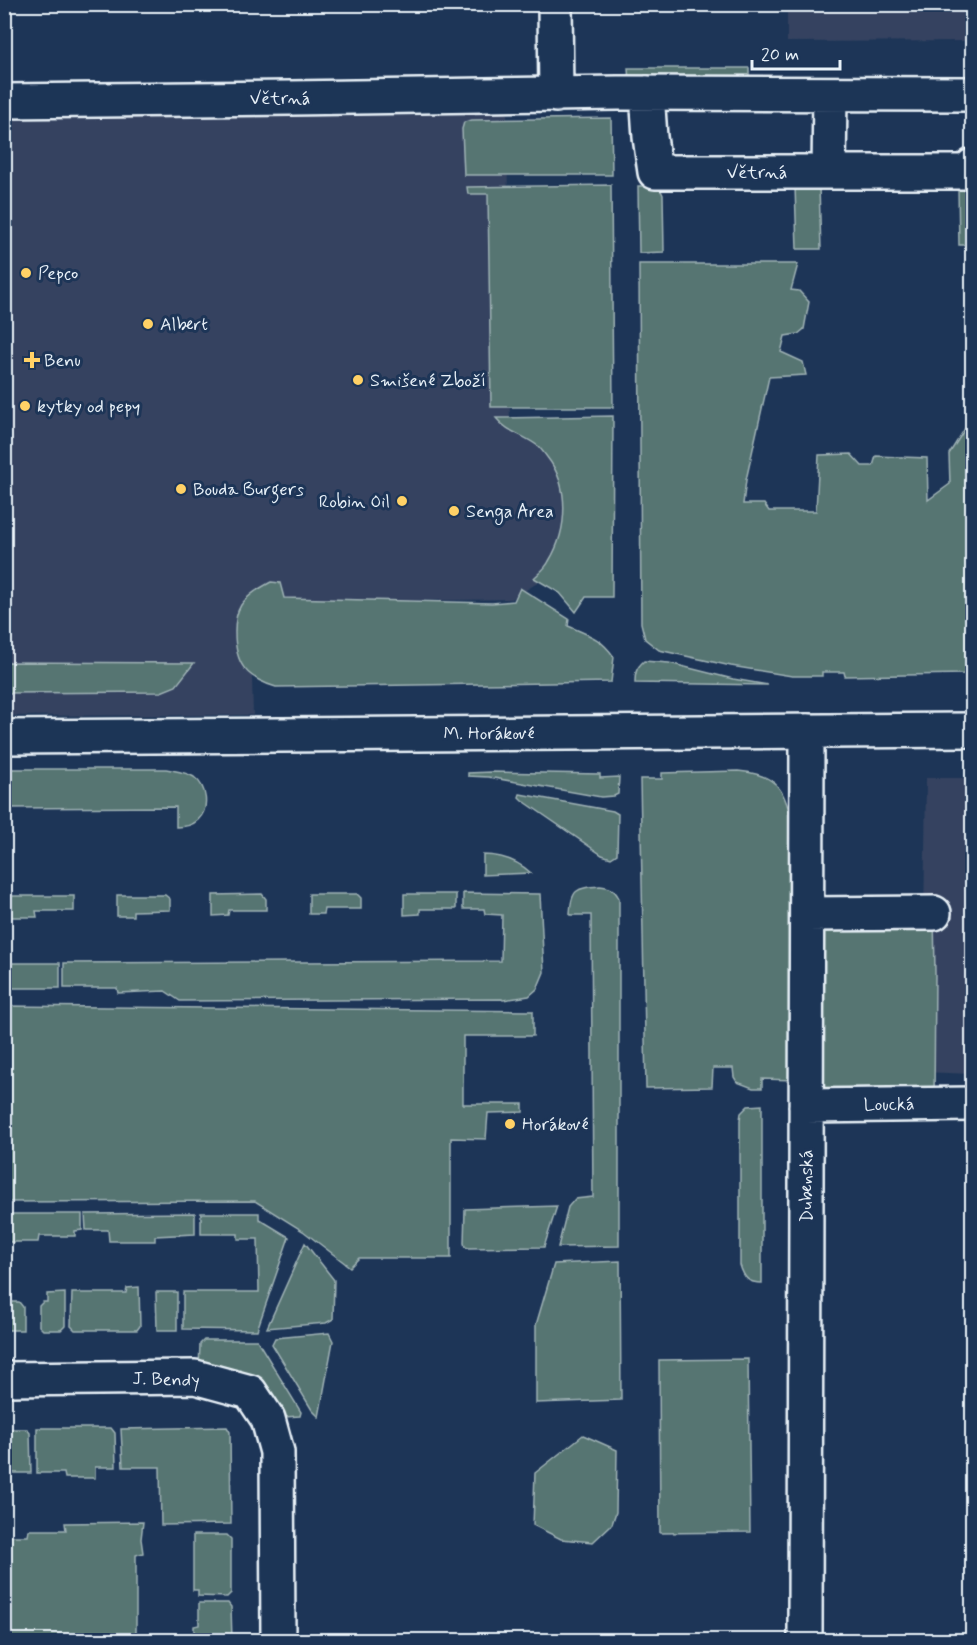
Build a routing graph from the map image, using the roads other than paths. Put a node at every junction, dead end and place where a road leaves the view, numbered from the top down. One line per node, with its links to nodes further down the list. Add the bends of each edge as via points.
1 (555, 4): 3 (street)
2 (648, 93): 3 (street, Větrná); 4 (street, Větrná); 8 (street, Větrná, via 656,172)
3 (555, 94): 6 (street, Větrná)
4 (830, 94): 5 (street, Větrná); 8 (street)
5 (972, 94)
6 (4, 101)
7 (972, 166): 8 (street, Větrná, via 968,172)
8 (829, 172)
9 (972, 730): 10 (street, M. Horákové)
10 (807, 731): 11 (street, M. Horákové); 13 (street, Dubenská)
11 (4, 736)
12 (934, 913): 13 (street)
13 (807, 914): 15 (street, Dubenská)
14 (972, 1104): 15 (street, Loucká)
15 (806, 1106): 18 (street, Dubenská)
16 (4, 1379): 17 (street, J. Bendy, via 195,1377 250,1392 268,1419 277,1452)
17 (278, 1641)
18 (805, 1641)

